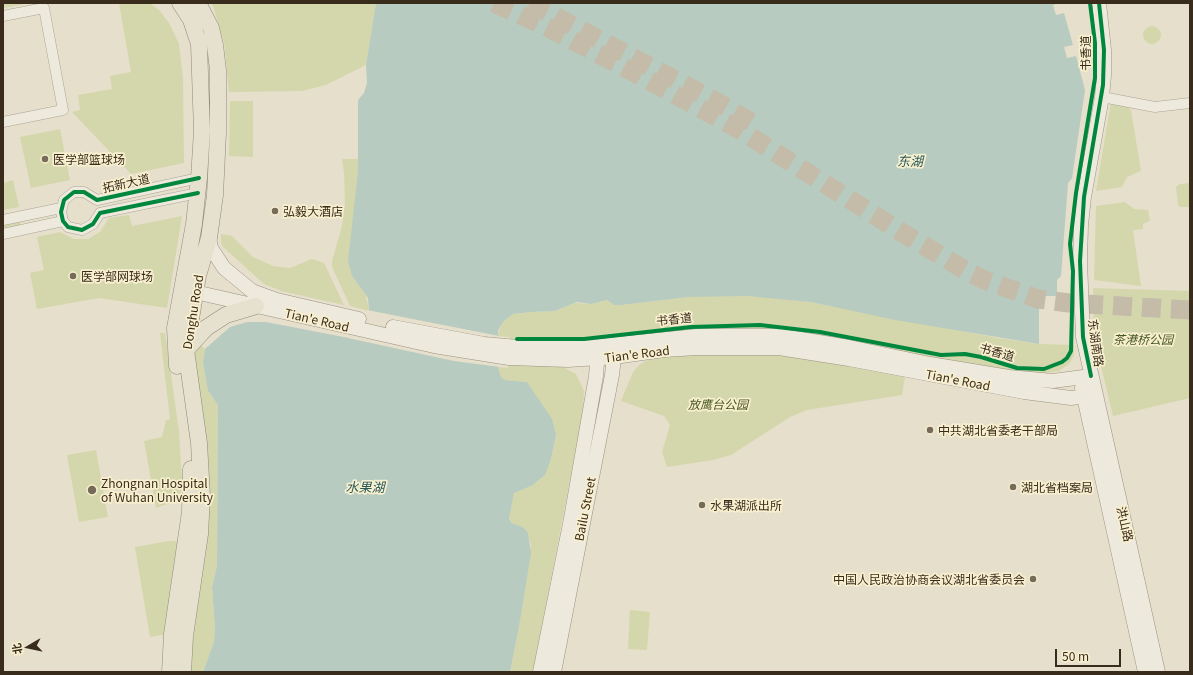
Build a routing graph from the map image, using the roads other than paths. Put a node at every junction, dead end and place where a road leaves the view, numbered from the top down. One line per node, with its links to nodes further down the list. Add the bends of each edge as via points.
1 (180, 3): 8 (main road, Donghu Road, via 191,20 199,44 202,131)
2 (198, 3): 13 (main road, Donghu Road, via 211,28 216,45 218,70 217,167)
3 (1099, 3): 5 (main road, 东湖南路, via 1104,56)
4 (3, 16): 7 (street, via 44,8 63,110)
5 (1102, 97): 6 (street, via 1155,107); 20 (main road, 东湖南路, via 1086,180 1081,225)
6 (1190, 103)
7 (3, 122)
8 (198, 186): 9 (street, 拓新大道, via 97,200 88,193 74,192 66,197); 11 (street, 拓新大道, via 100,213 93,224 82,230 71,228); 14 (main road, Donghu Road)
9 (61, 208): 10 (street); 11 (street)
10 (3, 220)
11 (63, 221): 12 (street)
12 (3, 234)
13 (209, 238): 14 (main road, Donghu Road); 16 (main road, Tian'e Road, via 211,248 224,268 252,291)
14 (188, 290): 15 (main road, Tian'e Road); 17 (main road, Donghu Road); 22 (main road, Donghu Road, via 175,328 175,342 190,453 190,512 172,634)
15 (256, 306): 16 (main road, Tian'e Road); 17 (main road, via 226,315 206,328)
16 (352, 323): 19 (main road, Tian'e Road, via 457,351 509,352 550,360)
17 (186, 350): 23 (main road, Donghu Road, via 199,443 202,496 200,534 185,636)
18 (615, 351): 19 (main road, Tian'e Road); 20 (main road, Tian'e Road, via 697,336 782,336 1009,377 1053,381); 21 (main road, Tian'e Road, via 779,348 1024,392 1059,397); 25 (main road, Bailu Street)
19 (598, 353): 24 (main road, Bailu Street, via 570,524)
20 (1085, 378): 21 (main road, 洪山路)
21 (1089, 396): 26 (main road, 洪山路); 27 (main road, 洪山路)
22 (170, 672)
23 (183, 672)
24 (540, 672)
25 (554, 672)
26 (1146, 672)
27 (1158, 672)

